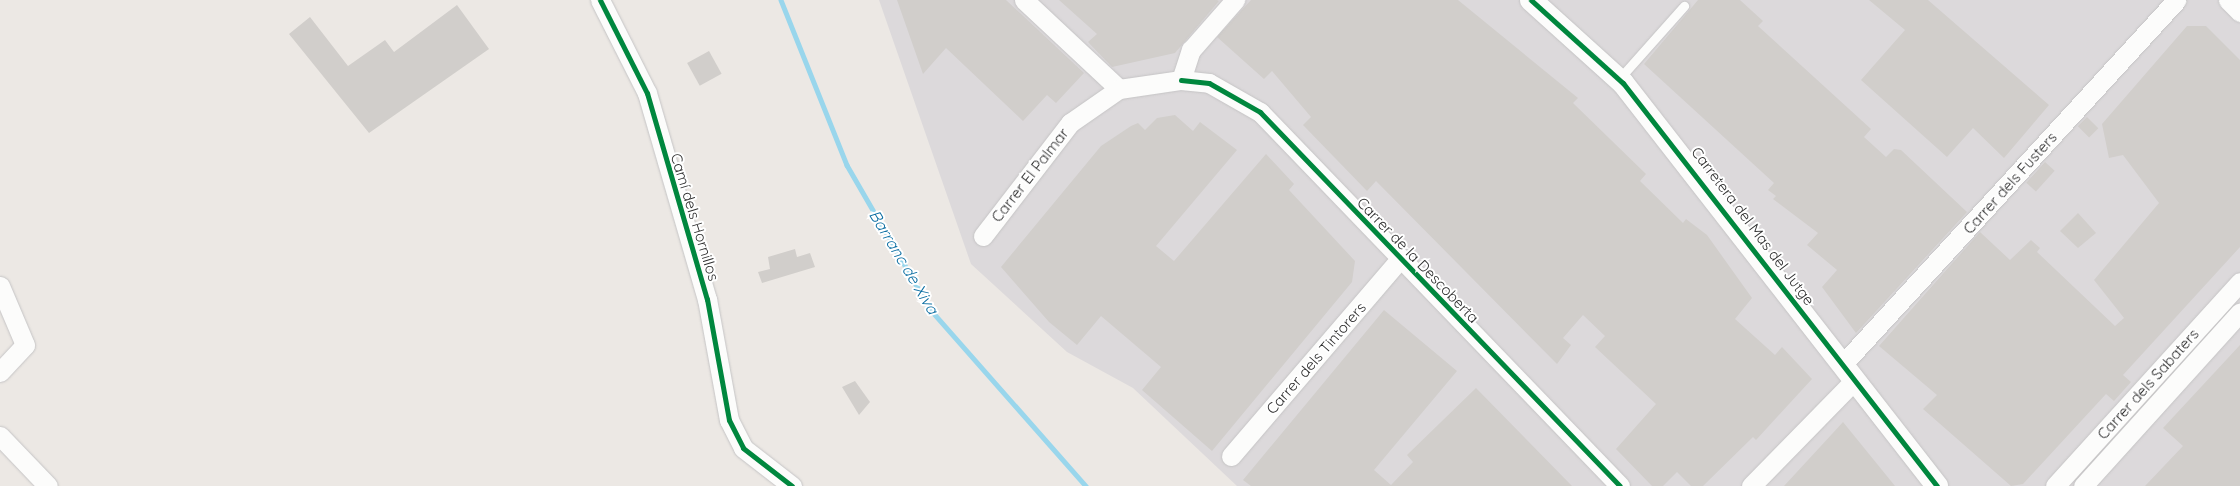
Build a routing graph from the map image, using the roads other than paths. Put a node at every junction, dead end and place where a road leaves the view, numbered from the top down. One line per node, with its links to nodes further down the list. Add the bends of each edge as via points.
1 (600, 0): 23 (street, Camí dels Hornillos, via 647,93 708,300 729,420 743,448)
2 (1024, 0): 11 (street)
3 (1235, 0): 10 (street, via 1191,50)
4 (1531, 0): 9 (street, Carretera del Mas del Jutge)
5 (2177, 0): 18 (street, Carrer dels Fusters)
6 (2228, 0): 8 (street)
7 (1684, 6): 9 (lane)
8 (2240, 12)
9 (1619, 79): 18 (street, Carretera del Mas del Jutge, via 1691,164)
10 (1181, 80): 11 (street, Carrer El Palmar); 13 (street, Carrer de la Descoberta, via 1216,86 1260,112)
11 (1119, 90): 12 (street, Carrer El Palmar, via 1070,123)
12 (983, 236)
13 (1400, 259): 20 (street, Carrer dels Tintorers); 24 (street, Carrer de la Descoberta)
14 (2240, 282): 26 (street, Carrer dels Sabaters)
15 (0, 286): 17 (street, via 24,345)
16 (2240, 312): 27 (street, Carrer dels Sabaters)
17 (0, 372)
18 (1848, 373): 21 (street, Carretera del Mas del Jutge); 25 (street, Carrer dels Fusters)
19 (0, 436): 22 (street)
20 (1231, 456)
21 (1939, 485)
22 (48, 486)
23 (792, 486)
24 (1620, 486)
25 (1751, 486)
26 (2055, 486)
27 (2083, 486)

